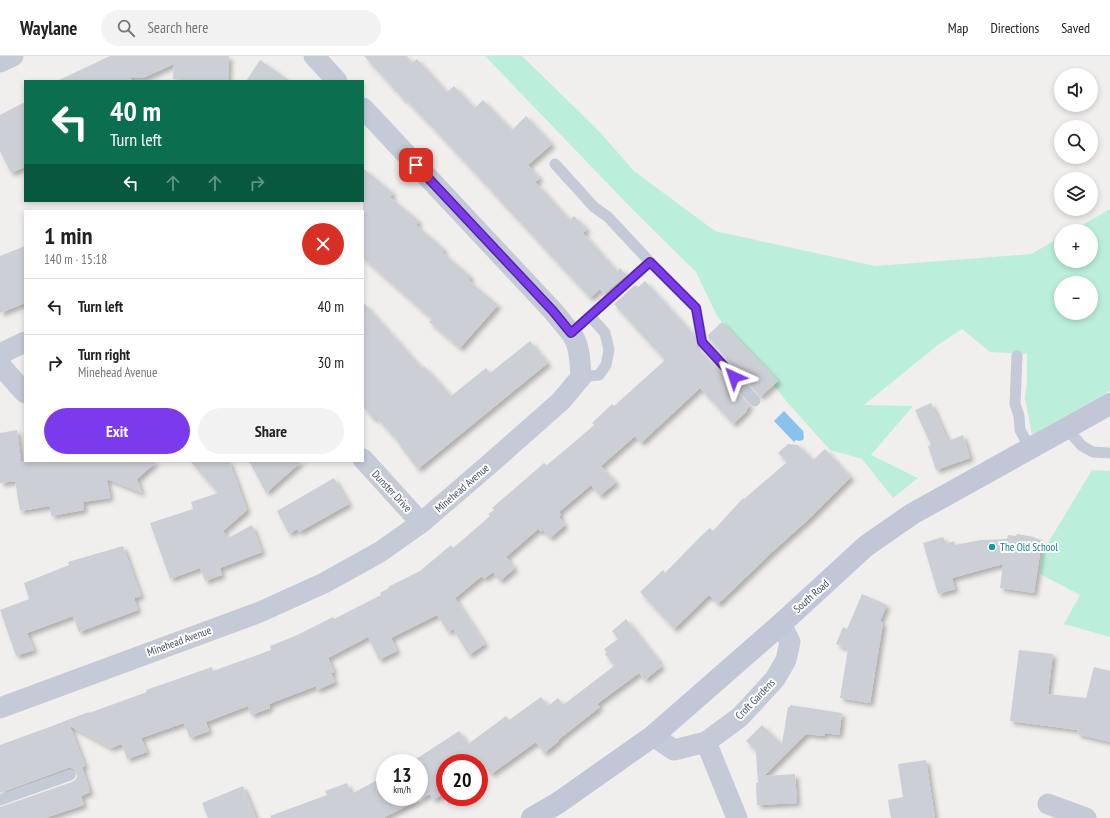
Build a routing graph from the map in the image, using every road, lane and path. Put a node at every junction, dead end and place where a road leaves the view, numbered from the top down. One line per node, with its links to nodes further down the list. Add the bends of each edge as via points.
1 (13, 56): 3 (street)
2 (314, 56): 4 (street)
3 (0, 62)
4 (336, 80)
5 (364, 109): 9 (street)
6 (555, 164): 7 (lane, via 594,208 608,218)
7 (650, 262): 8 (lane); 16 (lane, via 696,308 702,342)
8 (590, 316): 9 (lane); 14 (lane, via 605,333 609,350 606,365 599,375)
9 (571, 333): 14 (street, via 580,356)
10 (24, 342): 11 (street)
11 (0, 354)
12 (1017, 356): 19 (lane, via 1015,404 1020,430)
13 (0, 365): 15 (street)
14 (581, 377): 22 (street, Minehead Avenue, via 561,402)
15 (24, 392)
16 (755, 401)
17 (1110, 404): 18 (main road, South Road)
18 (1066, 428): 19 (main road, South Road); 20 (lane, via 1082,446 1093,452)
19 (1030, 448): 23 (main road, South Road, via 912,514 866,546)
20 (1110, 453)
21 (364, 461): 22 (street, Dunster Drive)
22 (421, 523): 24 (street, Minehead Avenue, via 380,552 324,583 267,608)
23 (781, 624): 25 (main road, South Road); 26 (street, Croft Gardens, via 790,642 786,660 775,679 740,716)
24 (0, 708)
25 (653, 736): 26 (street, Croft Gardens, via 674,750); 30 (main road, South Road, via 558,803)
26 (706, 742): 31 (street)
27 (70, 775): 28 (lane)
28 (0, 800)
29 (1048, 804): 32 (street)
30 (532, 818)
31 (737, 818)
32 (1086, 818)

